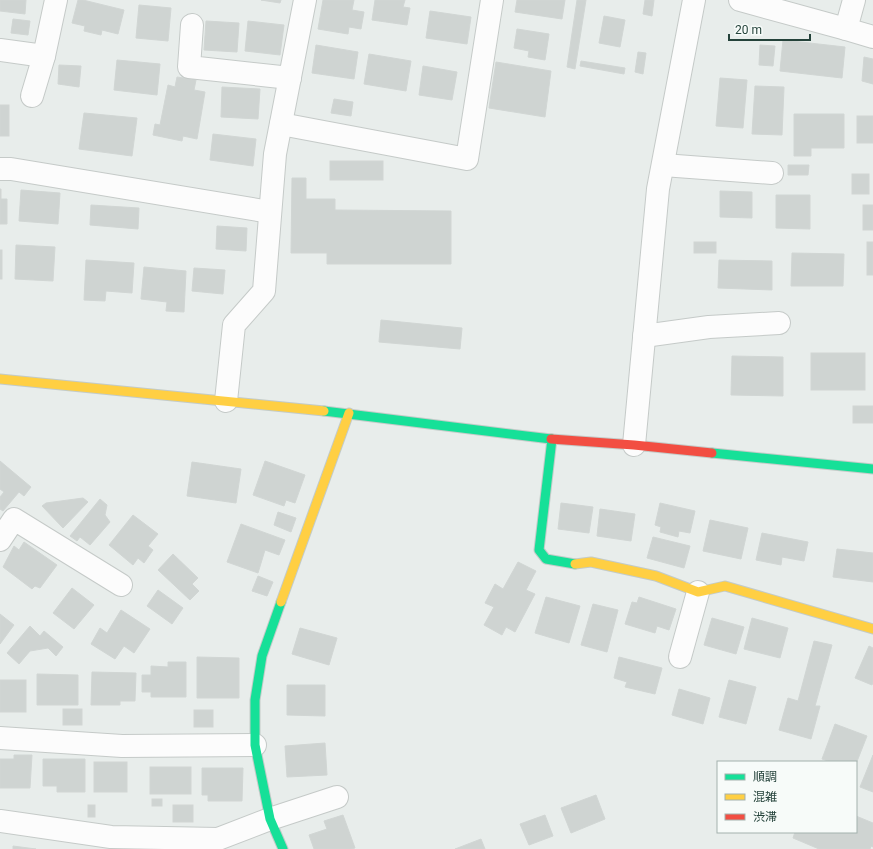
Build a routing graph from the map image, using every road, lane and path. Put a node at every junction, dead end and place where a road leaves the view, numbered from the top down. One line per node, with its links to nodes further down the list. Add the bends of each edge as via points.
1 (56, 0): 11 (street)
2 (305, 0): 12 (street)
3 (492, 0): 14 (street, via 467,159)
4 (694, 0): 15 (street)
5 (740, 0): 8 (street)
6 (854, 0): 8 (street)
7 (192, 25): 12 (street, via 188,67)
8 (846, 29): 9 (street)
9 (873, 37)
10 (0, 50): 11 (street)
11 (44, 56): 13 (street)
12 (290, 78): 14 (street)
13 (32, 96)
14 (281, 124): 18 (street, via 275,154)
15 (663, 165): 17 (street); 20 (street, via 658,189)
16 (0, 169): 18 (street)
17 (772, 173)
18 (270, 212): 22 (street, via 264,291 234,324)
19 (779, 323): 20 (street, via 709,327)
20 (644, 336): 25 (street)
21 (0, 379): 22 (street)
22 (226, 401): 23 (street)
23 (349, 413): 24 (street); 33 (street, via 262,656 255,700)
24 (552, 439): 25 (street); 29 (street, via 539,550 546,559 573,564 591,562 656,576)
25 (634, 445): 26 (street)
26 (873, 469)
27 (0, 540): 28 (street, via 14,520)
28 (121, 585)
29 (698, 592): 30 (street, via 725,586); 31 (street)
30 (873, 629)
31 (680, 657)
32 (0, 738): 33 (street, via 122,746)
33 (255, 745): 35 (street)
34 (337, 797): 35 (street)
35 (270, 819): 36 (street, via 218,839 111,837); 37 (street)
36 (0, 821)
37 (283, 849)

